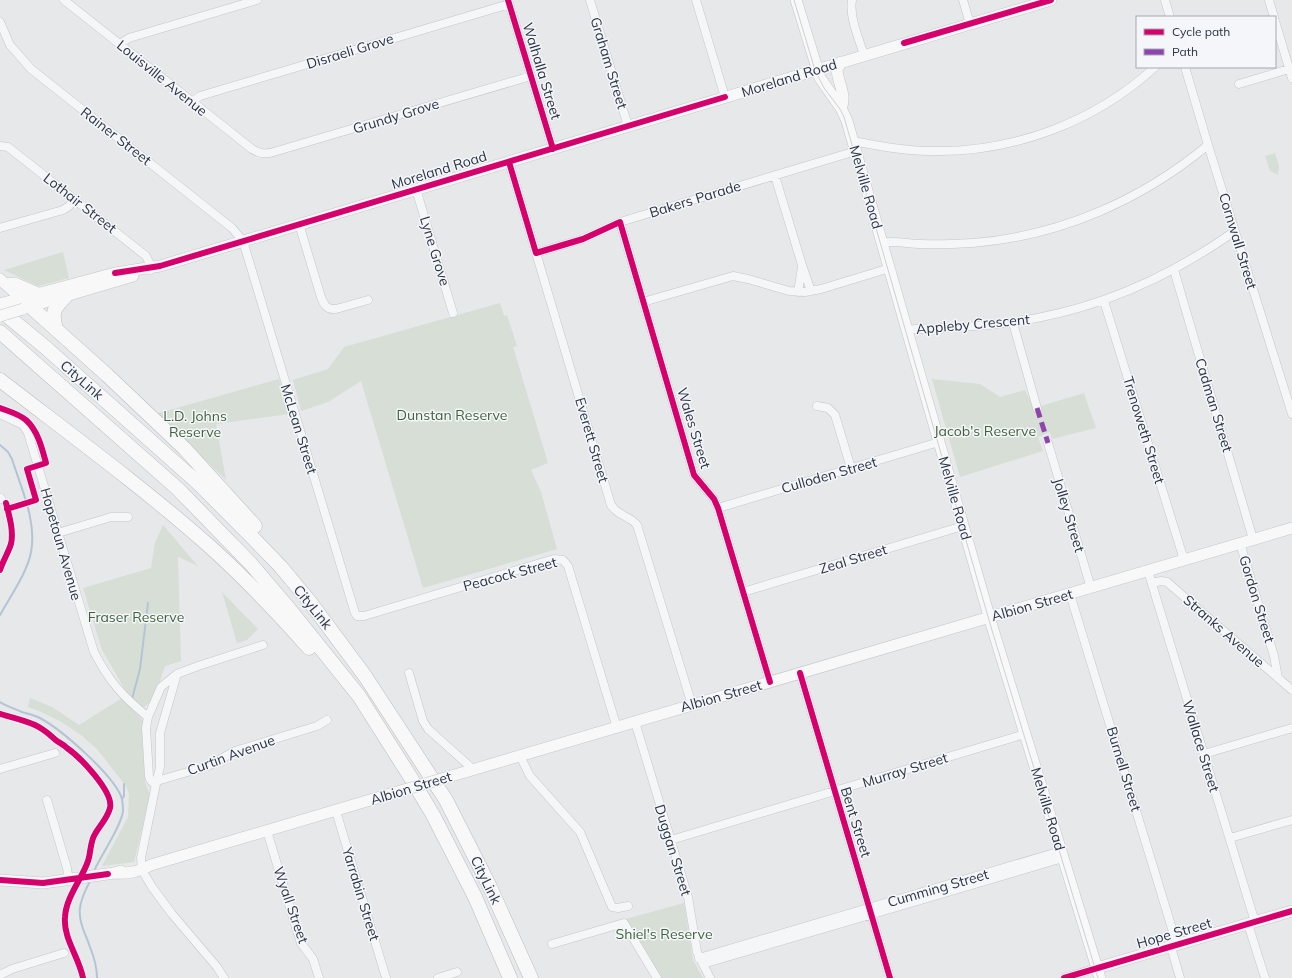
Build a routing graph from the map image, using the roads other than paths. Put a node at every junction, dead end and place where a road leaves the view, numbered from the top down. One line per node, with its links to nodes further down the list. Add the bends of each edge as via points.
1 (64, 0): 17 (street, Louisville Avenue)
2 (257, 0): 17 (street, via 129,38)
3 (590, 0): 30 (street, Graham Street)
4 (696, 0): 27 (street)
5 (796, 0): 23 (main road, Melville Road)
6 (852, 0): 18 (street, via 852,15)
7 (963, 0): 15 (street)
8 (1048, 0): 15 (main road, Moreland Road)
9 (1165, 0): 12 (street)
10 (1269, 0): 13 (street)
11 (509, 2): 24 (street, Walhalla Street); 28 (street, Disraeli Grove, via 200,96)
12 (1170, 16)
13 (1274, 16)
14 (0, 22): 44 (street, Rainer Street, via 10,46 31,69 232,228)
15 (970, 24): 18 (main road, Moreland Road)
16 (1276, 24): 22 (street)
17 (120, 44): 28 (street, Louisville Avenue)
18 (864, 55): 19 (main road, Moreland Road)
19 (841, 62): 23 (main road, Moreland Road); 29 (main road, via 837,68 843,94)
20 (1154, 68): 33 (street, via 1131,87 1093,111 1062,127 1018,141 947,151)
21 (1185, 68): 31 (street, Cornwall Street)
22 (1289, 69): 25 (street); 26 (street)
23 (816, 70): 27 (main road, Moreland Road); 29 (main road, Melville Road, via 822,83)
24 (531, 76): 34 (street, Walhalla Street); 35 (street, Grundy Grove)
25 (1292, 78)
26 (1239, 84)
27 (725, 97): 30 (main road, Moreland Road)
28 (192, 102): 35 (street, Louisville Avenue, via 252,150)
29 (841, 108): 33 (main road, Melville Road)
30 (628, 126): 34 (main road, Moreland Road)
31 (1208, 145): 43 (street, Cornwall Street); 45 (street, via 1174,172 1135,195 1105,210 1057,227 1016,237 973,243)
32 (0, 146): 39 (street, Lothair Street, via 8,147)
33 (854, 146): 37 (street, Bakers Parade); 45 (main road, Melville Road)
34 (553, 149): 36 (main road, Moreland Road)
35 (261, 154)
36 (509, 162): 38 (main road, Moreland Road); 46 (street, Everett Street)
37 (775, 176): 40 (street, Bakers Parade); 47 (street)
38 (416, 189): 41 (main road, Moreland Road); 62 (street, Lyne Grove)
39 (75, 199): 42 (street, via 63,210); 48 (street, Lothair Street, via 146,256)
40 (620, 222): 46 (street, Bakers Parade, via 583,239); 58 (street, Wales Street)
41 (299, 224): 44 (main road, Moreland Road); 56 (street, via 326,307 332,310)
42 (0, 228)
43 (1235, 231): 50 (street, Appleby Crescent); 72 (street, Cornwall Street)
44 (243, 241): 48 (main road, Moreland Road); 89 (street, McLean Street, via 353,610)
45 (882, 243): 49 (main road, Melville Road)
46 (536, 252): 99 (street, Everett Street, via 611,505 619,514 637,524)
47 (802, 266): 52 (street); 53 (street)
48 (154, 268): 54 (main road, Moreland Road, via 115,273); 55 (main road, Moreland Road)
49 (890, 268): 52 (street); 66 (main road, Melville Road)
50 (1174, 270): 57 (street, Appleby Crescent); 81 (street, Cadman Street)
51 (3, 281): 54 (main road); 60 (main road)
52 (811, 291): 53 (street)
53 (798, 292): 58 (street, via 734,276)
54 (38, 293): 60 (main road, Moreland Road)
55 (66, 296): 60 (main road, Moreland Road); 65 (highway, via 54,311)
56 (368, 300)
57 (1104, 301): 64 (street, Appleby Crescent); 83 (street, Trenoweth Street)
58 (643, 302): 76 (street, Wales Street, via 694,475 714,499)
59 (0, 304): 60 (main road, Moreland Road)
60 (22, 304): 63 (main road, Moreland Road, bridge); 65 (highway)
61 (0, 310): 95 (highway, CityLink, via 115,408 228,512 306,596)
62 (453, 313)
63 (0, 316)
64 (1012, 323): 66 (street, Appleby Crescent); 70 (street)
65 (56, 329): 95 (highway, via 184,448 274,546 308,588)
66 (907, 330): 73 (main road, Melville Road)
67 (0, 332): 106 (highway, CityLink, via 178,489 251,564 359,696)
68 (0, 380): 106 (highway, via 104,460 232,568 275,610)
69 (817, 406): 75 (street, via 828,408 834,414)
70 (1037, 408)
71 (0, 414): 80 (street, Hopetoun Avenue, via 19,422 26,429)
72 (1292, 414)
73 (939, 442): 75 (street, Culloden Street); 78 (main road, Melville Road)
74 (1048, 443): 86 (street, Jolley Street)
75 (851, 468): 76 (street, Culloden Street)
76 (718, 508): 87 (street, Wales Street)
77 (128, 517): 80 (street, via 111,517)
78 (963, 526): 87 (street, Zeal Street); 90 (main road, Melville Road)
79 (1292, 528): 81 (main road, Albion Street)
80 (58, 533): 100 (street, Hopetoun Avenue, via 94,652 113,685)
81 (1254, 539): 82 (main road, Albion Street)
82 (1240, 543): 83 (main road, Albion Street); 96 (street, Gordon Street, via 1274,656)
83 (1184, 560): 84 (main road, Albion Street)
84 (1148, 571): 85 (street, Wallace Street); 86 (main road, Albion Street)
85 (1152, 583): 96 (street, Stranks Avenue, via 1167,582); 108 (street, Wallace Street)
86 (1091, 588): 88 (main road, Albion Street)
87 (743, 592): 97 (street, Wales Street)
88 (1070, 594): 90 (main road, Albion Street); 129 (street, Burnell Street)
89 (357, 616): 103 (street, Peacock Street, via 554,560 563,560 568,566)
90 (990, 618): 93 (main road, Albion Street); 105 (main road, Melville Road)
91 (263, 645): 94 (street)
92 (409, 673): 111 (street, via 423,721)
93 (800, 673): 97 (main road, Albion Street); 113 (street, Bent Street)
94 (177, 674): 100 (street, via 161,687); 112 (street, via 160,733 160,767)
95 (365, 676): 142 (highway, CityLink, via 446,800 490,887)
96 (1278, 678): 98 (street, Stranks Avenue)
97 (770, 682): 99 (main road, Albion Street)
98 (1292, 690)
99 (692, 705): 102 (main road, Albion Street)
100 (148, 717): 112 (street, via 146,728 149,776 153,783)
101 (327, 720): 112 (street, Curtin Avenue, via 317,726 235,751 208,766)
102 (634, 722): 103 (main road, Albion Street); 119 (street, Duggan Street)
103 (617, 728): 109 (main road, Albion Street)
104 (1292, 728): 108 (street)
105 (1025, 734): 113 (street, Murray Street); 120 (main road, Melville Road)
106 (385, 736): 141 (highway, CityLink, via 454,855)
107 (55, 753): 110 (street)
108 (1204, 754): 118 (street, Wallace Street)
109 (520, 756): 111 (main road, Albion Street); 124 (street, via 530,776 581,835 612,907)
110 (0, 769)
111 (469, 771): 115 (main road, Albion Street, bridge)
112 (157, 782): 121 (street, via 141,858)
113 (834, 791): 119 (street, Murray Street); 125 (street, Bent Street)
114 (47, 800): 123 (street, via 67,868 68,875)
115 (336, 811): 117 (main road, Albion Street); 139 (street, Yarrabin Street)
116 (1292, 820): 118 (street)
117 (267, 831): 121 (main road, Albion Street); 138 (street, Wyall Street, via 301,943 313,959)
118 (1230, 838): 127 (street, Wallace Street)
119 (671, 840): 131 (street, Duggan Street, via 688,897)
120 (1062, 854): 125 (street, Cumming Street); 135 (main road, Melville Road)
121 (144, 867): 123 (main road, Albion Street, via 131,873); 137 (street, via 152,887)
122 (0, 880): 123 (main road, Albion Street, via 31,883)
123 (65, 881)
124 (628, 906)
125 (870, 911): 131 (street, Cumming Street); 145 (street, Bent Street)
126 (1292, 911): 127 (main road, Hope Street)
127 (1251, 923): 129 (main road, Hope Street); 148 (street, Wallace Street)
128 (552, 944): 143 (street, via 624,923)
129 (1174, 946): 135 (main road, Hope Street); 147 (street, Burnell Street)
130 (64, 953): 132 (street)
131 (701, 961): 144 (street, Duggan Street)
132 (12, 969): 133 (street); 136 (street)
133 (0, 970)
134 (457, 972): 140 (street)
135 (1098, 973): 146 (street, Hope Street)
136 (0, 975)
137 (224, 978)
138 (319, 978)
139 (386, 978)
140 (438, 978)
141 (510, 978)
142 (531, 978)
143 (657, 978)
144 (710, 978)
145 (890, 978)
146 (1064, 978)
147 (1180, 978)
148 (1265, 978)

